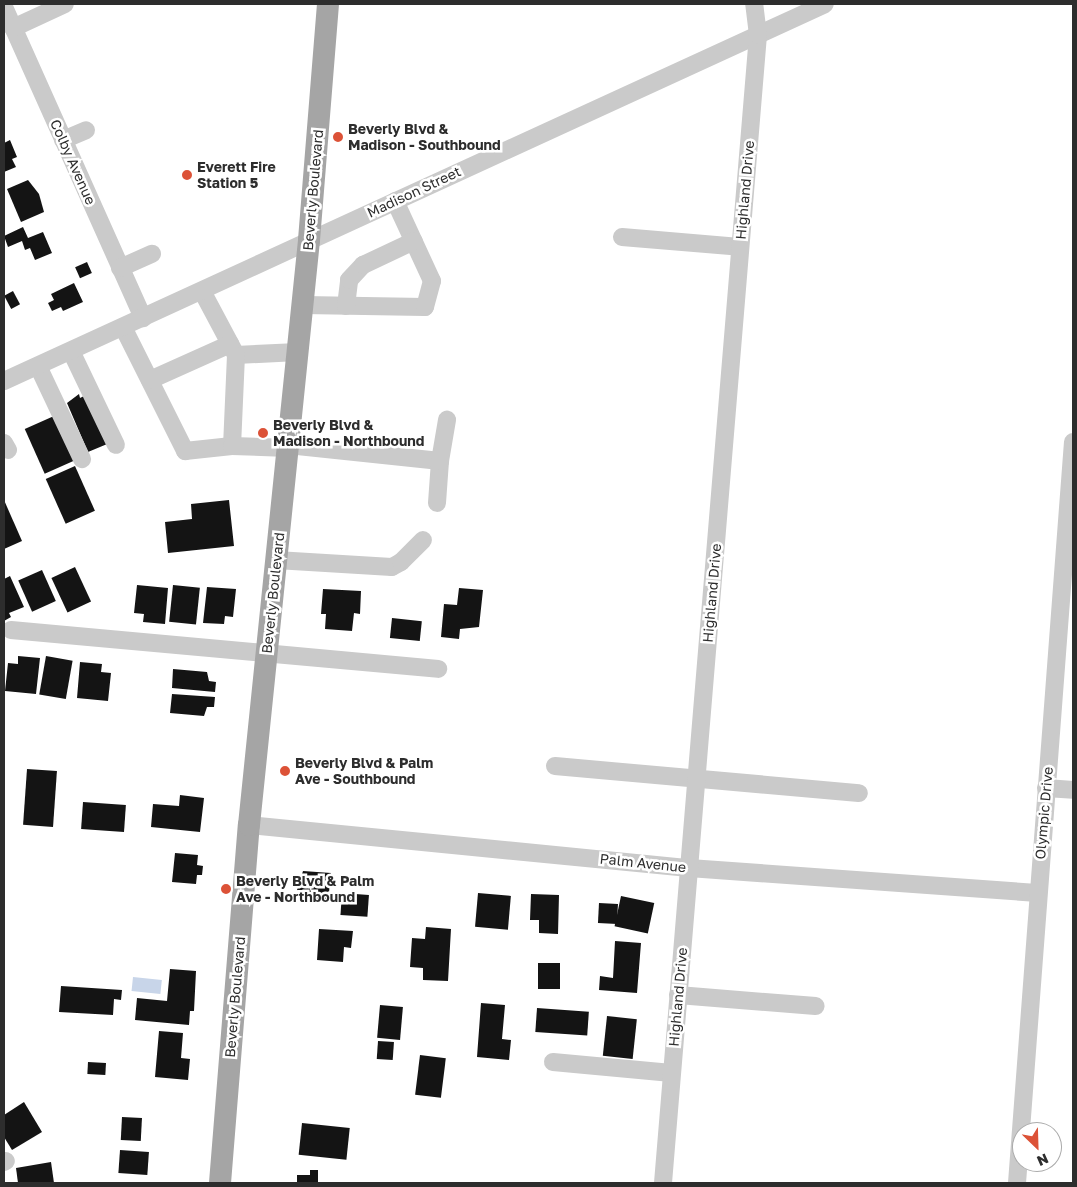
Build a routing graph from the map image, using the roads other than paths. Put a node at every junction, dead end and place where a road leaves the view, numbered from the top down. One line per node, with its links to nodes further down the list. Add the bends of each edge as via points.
1 (65, 4): 6 (street)
2 (328, 4): 12 (main road, Beverly Boulevard)
3 (754, 4): 7 (street, Highland Drive)
4 (825, 4): 7 (street, Madison Street)
5 (4, 7): 6 (street, Colby Avenue)
6 (13, 28): 9 (street, Colby Avenue)
7 (758, 35): 10 (street, Madison Street); 14 (street, Highland Drive)
8 (86, 130): 9 (street)
9 (63, 140): 16 (street, Colby Avenue)
10 (395, 201): 12 (street, Madison Street); 13 (street)
11 (622, 236): 14 (street)
12 (309, 240): 17 (street, Madison Street); 18 (main road, Beverly Boulevard)
13 (414, 241): 19 (street, via 363,265 349,280); 19 (street, via 432,281 426,307)
14 (740, 248): 42 (street, Highland Drive)
15 (152, 254): 16 (street)
16 (120, 268): 20 (street, Colby Avenue)
17 (202, 290): 20 (street, Madison Street); 22 (street)
18 (303, 305): 19 (street); 24 (main road, Beverly Boulevard)
19 (346, 306)
20 (142, 318): 21 (street, Madison Street)
21 (124, 327): 23 (street, Madison Street); 26 (street)
22 (233, 350): 24 (street); 26 (street); 31 (street)
23 (71, 351): 25 (street, Madison Street); 30 (street)
24 (298, 352): 32 (main road, Beverly Boulevard)
25 (38, 366): 27 (street, Madison Street); 33 (street)
26 (150, 380): 31 (street, via 185,451)
27 (4, 381)
28 (447, 420): 34 (street)
29 (1073, 442): 43 (street, Olympic Drive)
30 (116, 445)
31 (232, 446): 32 (street)
32 (288, 446): 34 (street); 37 (main road, Beverly Boulevard)
33 (82, 460)
34 (440, 461): 35 (street)
35 (437, 503)
36 (423, 540): 37 (street, via 402,562 392,567)
37 (276, 560): 39 (main road, Beverly Boulevard)
38 (11, 630): 39 (street)
39 (267, 656): 40 (street); 46 (main road, Beverly Boulevard)
40 (438, 669)
41 (555, 766): 42 (street)
42 (696, 776): 45 (street); 47 (street, Highland Drive)
43 (1046, 788): 44 (street); 48 (street, Olympic Drive)
44 (1073, 790)
45 (859, 793)
46 (249, 825): 47 (street, Palm Avenue); 53 (main road, Beverly Boulevard)
47 (689, 868): 48 (street, Palm Avenue); 49 (street, Highland Drive)
48 (1037, 892): 55 (street, Olympic Drive)
49 (678, 995): 50 (street); 52 (street, Highland Drive)
50 (816, 1006)
51 (553, 1062): 52 (street)
52 (671, 1073): 54 (street, Highland Drive)
53 (220, 1183)
54 (663, 1183)
55 (1017, 1183)

